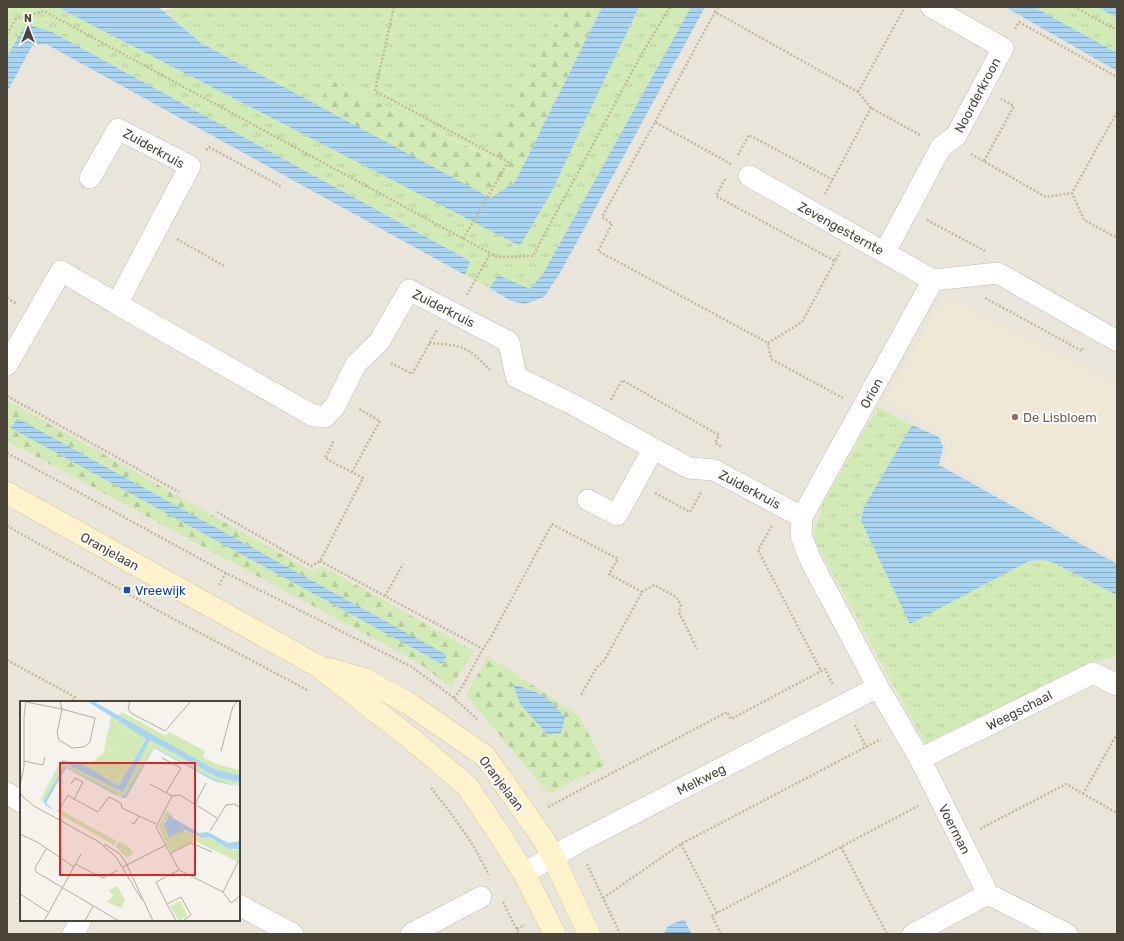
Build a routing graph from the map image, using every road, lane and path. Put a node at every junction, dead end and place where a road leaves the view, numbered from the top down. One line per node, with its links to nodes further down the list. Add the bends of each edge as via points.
1 (394, 7): 31 (path, via 375,91 508,162)
2 (670, 7): 33 (path, via 533,256 497,257)
3 (718, 7): 7 (path)
4 (905, 7): 13 (path)
5 (931, 7): 10 (street, Noorderkroon)
6 (1074, 7): 8 (path)
7 (715, 12): 13 (path); 16 (path)
8 (1117, 30)
9 (7, 34): 31 (path, via 16,19 44,11)
10 (1003, 48): 11 (path, via 1019,22); 12 (street, Noorderkroon)
11 (1117, 77)
12 (981, 89): 17 (street, Noorderkroon, via 956,136); 18 (path, via 1014,106)
13 (858, 92): 14 (path)
14 (871, 108): 17 (path); 23 (path)
15 (1117, 112): 25 (path)
16 (655, 122): 23 (path, via 732,165 749,135); 44 (path, via 602,217 612,224 598,251)
17 (945, 144): 18 (path); 26 (street, Noorderkroon)
18 (984, 161): 25 (path, via 1046,197)
19 (190, 166): 21 (street, Zuiderkruis, via 118,129); 24 (path, via 209,147); 28 (street, Zuiderkruis)
20 (749, 176): 27 (street, Zevengesternte)
21 (90, 178)
22 (726, 178): 34 (path, via 716,196)
23 (833, 180): 27 (path)
24 (282, 187)
25 (1072, 193): 30 (path, via 1084,220)
26 (908, 209): 32 (street, Noorderkroon); 36 (path, via 994,256)
27 (815, 213): 29 (street, Zevengesternte)
28 (157, 228): 35 (path); 39 (street, Zuiderkruis)
29 (851, 233): 32 (street, Zevengesternte); 34 (path)
30 (1117, 238)
31 (464, 239): 33 (path)
32 (884, 252): 37 (street, Zevengesternte)
33 (490, 254): 40 (path)
34 (835, 261): 44 (path, via 802,322)
35 (224, 266)
36 (998, 273): 37 (street); 41 (street)
37 (933, 280): 50 (street, Orion)
38 (984, 298): 41 (path, via 1082,351)
39 (117, 304): 46 (street, via 61,271); 51 (street, via 312,415)
40 (452, 313): 43 (path); 45 (street, Zuiderkruis, via 408,290 379,342); 47 (street, Zuiderkruis, via 509,342)
41 (1095, 328): 42 (street)
42 (1117, 341)
43 (429, 343): 45 (path, via 412,374); 47 (path, via 456,345 475,355 501,378)
44 (768, 343): 50 (path, via 771,359)
45 (369, 351): 49 (street, Zuiderkruis, via 356,364)
46 (7, 365)
47 (516, 377): 52 (street, Zuiderkruis, via 574,404)
48 (7, 396): 58 (path)
49 (339, 398): 51 (street, Zuiderkruis); 56 (path, via 380,421)
50 (862, 409): 63 (street, Orion)
51 (325, 417): 56 (path, via 333,443 325,458)
52 (599, 419): 53 (path, via 622,380 719,435 715,443); 54 (street, Zuiderkruis)
53 (722, 447)
54 (652, 449): 55 (street, Zuiderkruis, via 689,468); 57 (street)
55 (714, 470): 57 (path, via 690,512); 61 (street, Zuiderkruis)
56 (352, 472): 65 (path, via 363,478)
57 (634, 482): 60 (street, via 617,515)
58 (179, 492)
59 (7, 493): 72 (main road, Oranjelaan)
60 (588, 500)
61 (783, 507): 63 (street, Zuiderkruis); 73 (path, via 758,550)
62 (217, 512): 65 (path, via 311,566)
63 (802, 517): 75 (street, Orion, via 801,536 811,562)
64 (7, 526): 76 (path)
65 (320, 561): 68 (path)
66 (403, 564): 68 (path)
67 (642, 592): 69 (path, via 654,585 676,597 681,605 679,612); 70 (path, via 609,574 618,559 552,524); 77 (path, via 604,661 597,666)
68 (385, 596): 70 (path)
69 (697, 648)
70 (483, 649): 78 (path, via 462,689)
71 (7, 660): 79 (path, via 75,697)
72 (318, 666): 91 (main road, Oranjelaan, via 364,679 408,703 485,756); 92 (main road, Oranjelaan, via 467,786)
73 (821, 671): 80 (path, via 825,669); 91 (path, via 731,719 727,712)
74 (1117, 685): 84 (street, Weegschaal, via 1093,673)
75 (878, 687): 80 (street, Melkweg); 81 (street, Voerman)
76 (311, 692)
77 (581, 695)
78 (454, 698)
79 (73, 701)
80 (844, 705): 83 (path); 97 (street, Melkweg)
81 (902, 728): 83 (path); 84 (street, Voerman)
82 (1117, 734): 87 (path)
83 (866, 747): 94 (path)
84 (920, 759): 88 (street, Voerman)
85 (427, 784): 95 (path)
86 (7, 793): 89 (street)
87 (1083, 794): 90 (path); 93 (path, via 1066,784)
88 (938, 795): 93 (street, Voerman); 96 (path)
89 (20, 801)
90 (1117, 813)
91 (529, 819): 97 (main road, Oranjelaan)
92 (496, 829): 95 (path); 98 (main road, Oranjelaan)
93 (960, 839): 100 (street, Voerman)
94 (681, 844): 103 (path, via 603,898); 104 (path)
95 (473, 845): 99 (path)
96 (841, 847): 104 (path); 115 (path)
97 (554, 857): 98 (street, Melkweg); 103 (main road, Oranjelaan)
98 (524, 873): 105 (main road, Oranjelaan)
99 (490, 877)
100 (988, 894): 116 (street); 117 (street)
101 (490, 896): 107 (path); 110 (street)
102 (240, 907): 109 (street)
103 (579, 910): 113 (main road, Oranjelaan)
104 (717, 913): 114 (path, via 712,916)
105 (546, 914): 107 (path); 112 (main road, Oranjelaan)
106 (80, 921): 108 (street)
107 (517, 929): 111 (path)
108 (74, 934)
109 (293, 934)
110 (411, 934)
111 (520, 934)
112 (555, 934)
113 (589, 934)
114 (721, 934)
115 (887, 934)
116 (913, 934)
117 (1067, 934)

